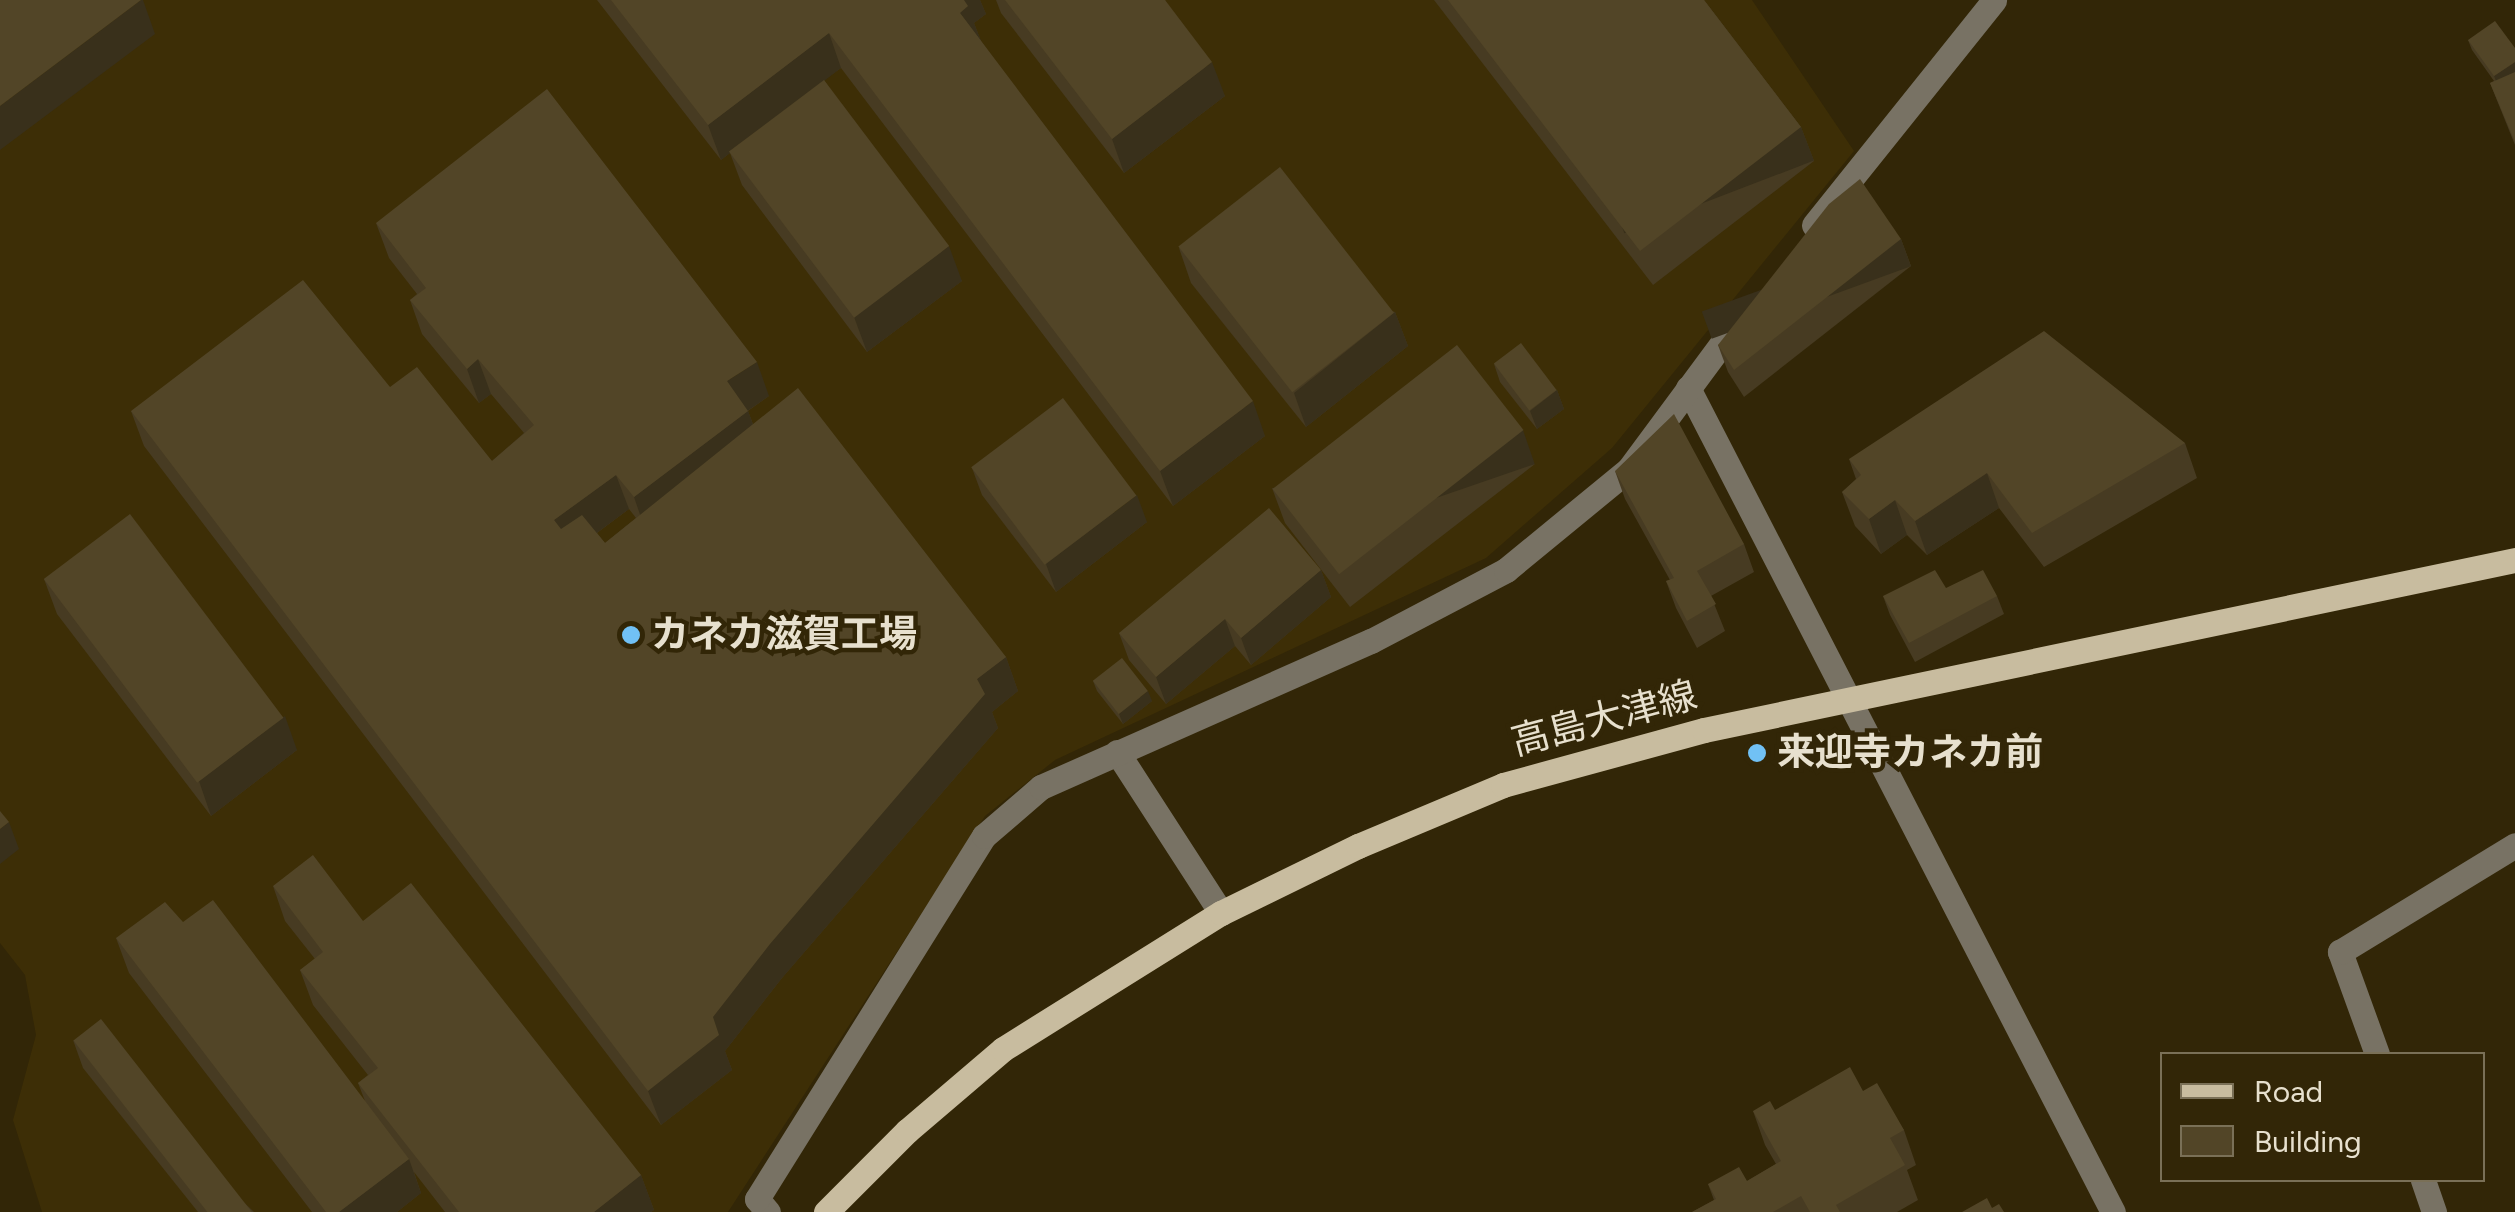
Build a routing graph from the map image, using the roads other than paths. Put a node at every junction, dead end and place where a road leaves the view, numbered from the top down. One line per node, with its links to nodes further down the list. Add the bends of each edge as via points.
1 (1994, 0): 2 (street)
2 (1802, 240)
3 (1753, 302): 4 (street)
4 (1688, 388): 6 (street); 7 (street, via 1629,469 1506,570 1371,641)
5 (2515, 560): 6 (main road, 高島大津線)
6 (1851, 703): 9 (main road, 高島大津線, via 1704,730 1503,785); 14 (street)
7 (1118, 752): 9 (street); 12 (street, via 1041,787 984,836 757,1200)
8 (2515, 845): 10 (street, via 2340,952)
9 (1221, 913): 13 (main road, 高島大津線, via 1003,1049)
10 (2377, 1052)
11 (2424, 1182): 15 (street)
12 (768, 1212)
13 (826, 1212)
14 (2113, 1212)
15 (2434, 1212)

